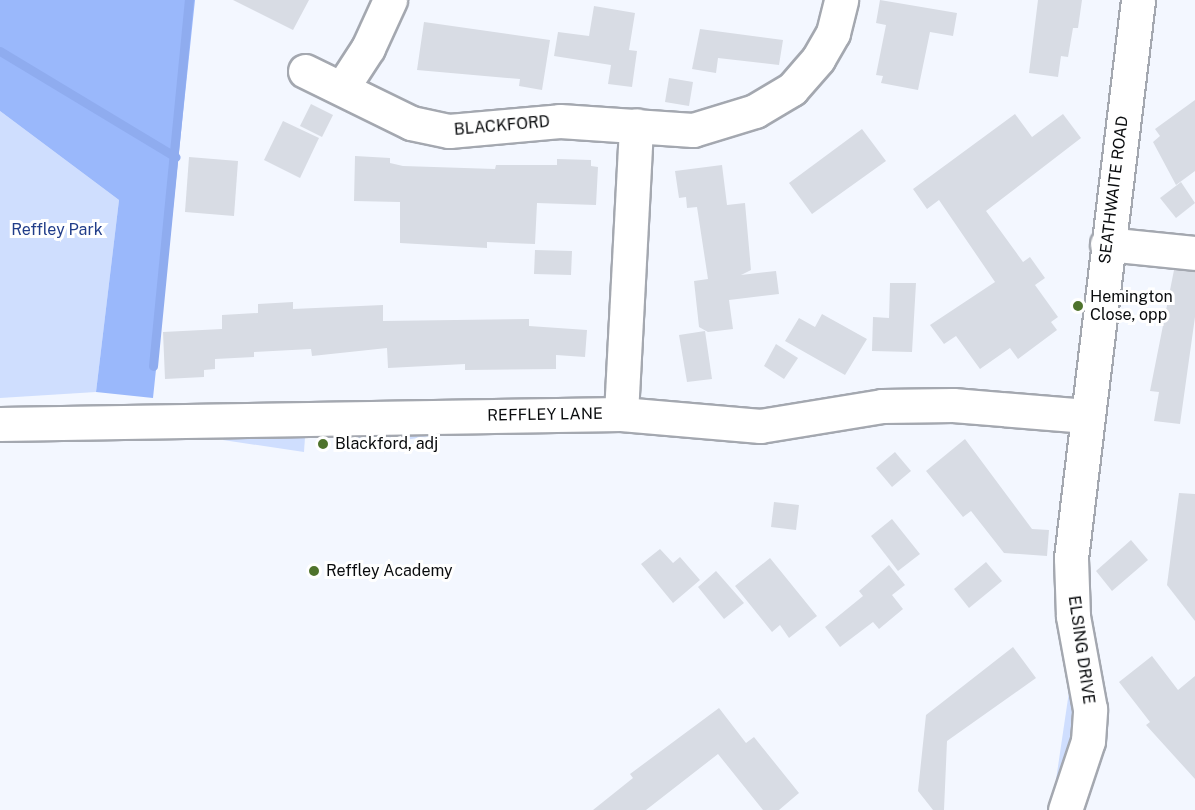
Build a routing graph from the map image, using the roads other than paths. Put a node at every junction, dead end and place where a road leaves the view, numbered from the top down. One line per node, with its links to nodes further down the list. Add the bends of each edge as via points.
1 (390, 0): 5 (street, via 368,48)
2 (841, 0): 6 (street, BLACKFORD, via 833,33 818,59 792,88 765,105 725,123 693,129)
3 (1138, 0): 7 (street, SEATHWAITE ROAD)
4 (305, 71): 5 (street, BLACKFORD)
5 (342, 88): 6 (street, BLACKFORD, via 411,123 449,131 560,121)
6 (636, 125): 9 (street)
7 (1107, 244): 8 (street); 10 (street, SEATHWAITE ROAD)
8 (1195, 253)
9 (621, 414): 10 (street, REFFLEY LANE, via 759,426 882,406 953,405); 11 (street, REFFLEY LANE)
10 (1087, 416): 12 (street, ELSING DRIVE, via 1071,587 1090,709 1088,741)
11 (0, 424)
12 (1065, 810)

